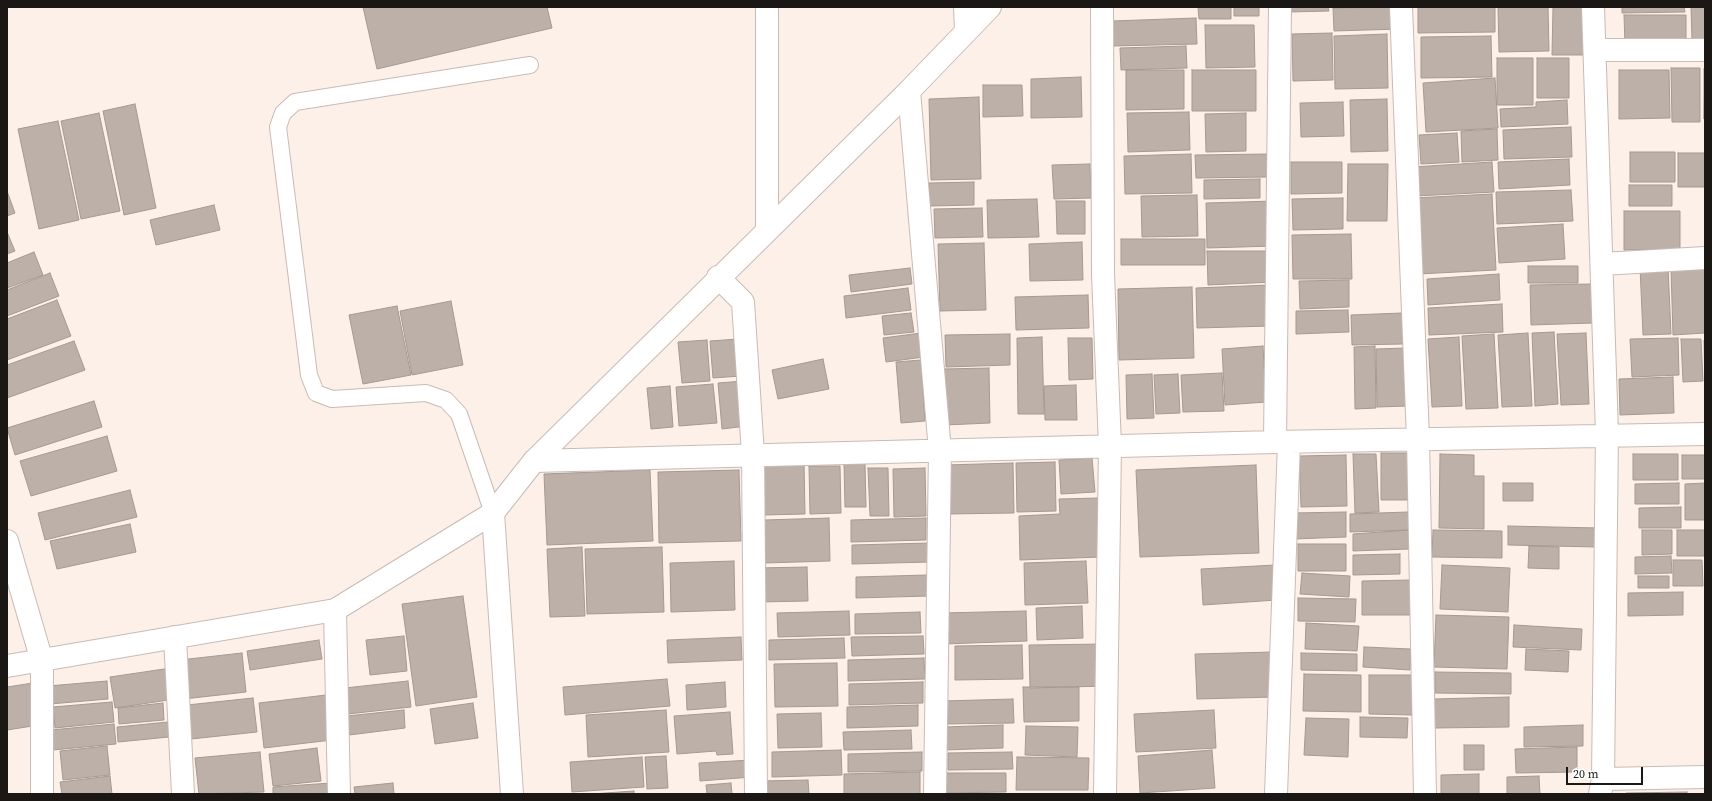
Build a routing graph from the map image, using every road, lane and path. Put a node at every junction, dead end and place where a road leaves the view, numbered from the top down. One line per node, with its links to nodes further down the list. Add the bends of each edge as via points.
1 (767, 7): 13 (street)
2 (965, 7): 8 (street)
3 (990, 7): 8 (street)
4 (1102, 7): 21 (street, via 1103,274)
5 (1280, 7): 20 (street)
6 (1401, 7): 19 (street)
7 (1594, 7): 9 (street)
8 (966, 31): 12 (street)
9 (1595, 50): 10 (street); 15 (street)
10 (1705, 50)
11 (530, 65): 25 (lane, via 295,102 282,113 278,127 309,374 316,393 332,399 426,393 446,400 459,414)
12 (909, 90): 13 (street); 22 (street)
13 (767, 229): 16 (street)
14 (1705, 258): 15 (street)
15 (1602, 264): 17 (street)
16 (718, 277): 23 (street, via 743,302); 24 (street)
17 (1607, 434): 18 (street); 19 (street); 32 (street)
18 (1705, 434)
19 (1418, 439): 20 (street); 41 (street)
20 (1282, 442): 21 (street); 40 (street)
21 (1110, 446): 22 (street); 39 (street)
22 (940, 451): 23 (street); 38 (street)
23 (753, 454): 24 (street); 37 (street)
24 (534, 461): 25 (street)
25 (493, 513): 27 (street); 36 (street)
26 (7, 542): 29 (street)
27 (335, 610): 28 (street); 35 (street)
28 (175, 637): 29 (street); 34 (street)
29 (42, 661): 30 (street); 33 (street)
30 (7, 666)
31 (1705, 777): 32 (street)
32 (1602, 786)
33 (42, 794)
34 (183, 794)
35 (339, 794)
36 (512, 794)
37 (756, 794)
38 (935, 794)
39 (1105, 794)
40 (1276, 794)
41 (1425, 794)

